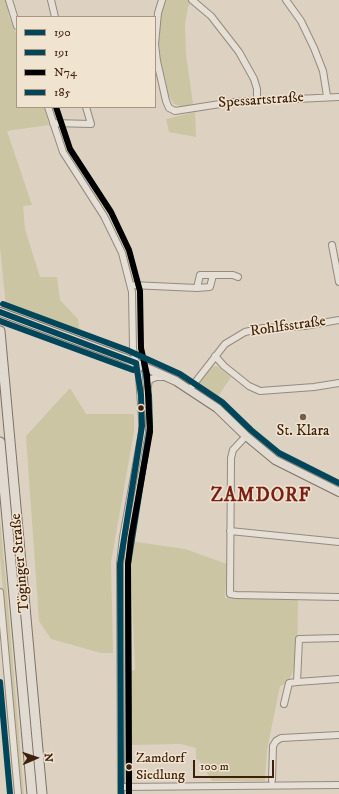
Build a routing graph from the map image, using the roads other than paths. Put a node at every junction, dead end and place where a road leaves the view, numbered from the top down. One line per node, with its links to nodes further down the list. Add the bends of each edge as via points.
1 (8, 0): 7 (street)
2 (51, 0): 6 (street)
3 (162, 0): 8 (street)
4 (192, 0): 12 (street, via 211,16 239,52 254,79)
5 (286, 0): 10 (street, via 314,48 324,71)
6 (55, 16)
7 (16, 23)
8 (156, 34)
9 (156, 52): 12 (street, Spessartstraße, via 169,108 174,111)
10 (328, 96): 11 (street, Spessartstraße); 12 (street, Spessartstraße)
11 (339, 97)
12 (257, 101)
13 (48, 108): 15 (street)
14 (86, 108): 15 (street, via 91,124)
15 (53, 123): 20 (street, via 63,152 104,216 120,247)
16 (332, 245): 19 (street)
17 (213, 276): 18 (street); 21 (street, via 210,287); 21 (street, via 200,275)
18 (238, 277)
19 (339, 282)
20 (131, 285): 21 (street); 26 (street, via 133,349)
21 (197, 288)
22 (0, 312): 26 (main road)
23 (339, 320): 25 (street, Rohlfsstraße, via 305,326 251,330 225,344)
24 (0, 332): 48 (highway, Töginger Straße)
25 (215, 356): 28 (street, via 249,386 260,391); 29 (street, Rohlfsstraße)
26 (136, 363): 27 (main road); 30 (street)
27 (167, 377): 29 (main road); 30 (street, via 149,380)
28 (339, 383)
29 (190, 389): 31 (main road, via 217,408)
30 (142, 418): 45 (street, via 142,432 120,564)
31 (246, 436): 33 (main road, via 275,460); 34 (street, via 233,450 231,458)
32 (0, 442): 47 (highway, Töginger Straße)
33 (339, 492)
34 (230, 531): 35 (street); 37 (street, via 230,594)
35 (339, 542)
36 (0, 592): 46 (street)
37 (339, 597)
38 (339, 638): 40 (street, via 299,639)
39 (339, 679): 40 (street)
40 (297, 682): 41 (street, via 289,683)
41 (284, 704)
42 (339, 734): 43 (street, via 276,740 273,746)
43 (272, 780)
44 (339, 785): 45 (street, via 219,790)
45 (121, 786): 49 (street)
46 (18, 794)
47 (32, 794)
48 (42, 794)
49 (121, 794)

